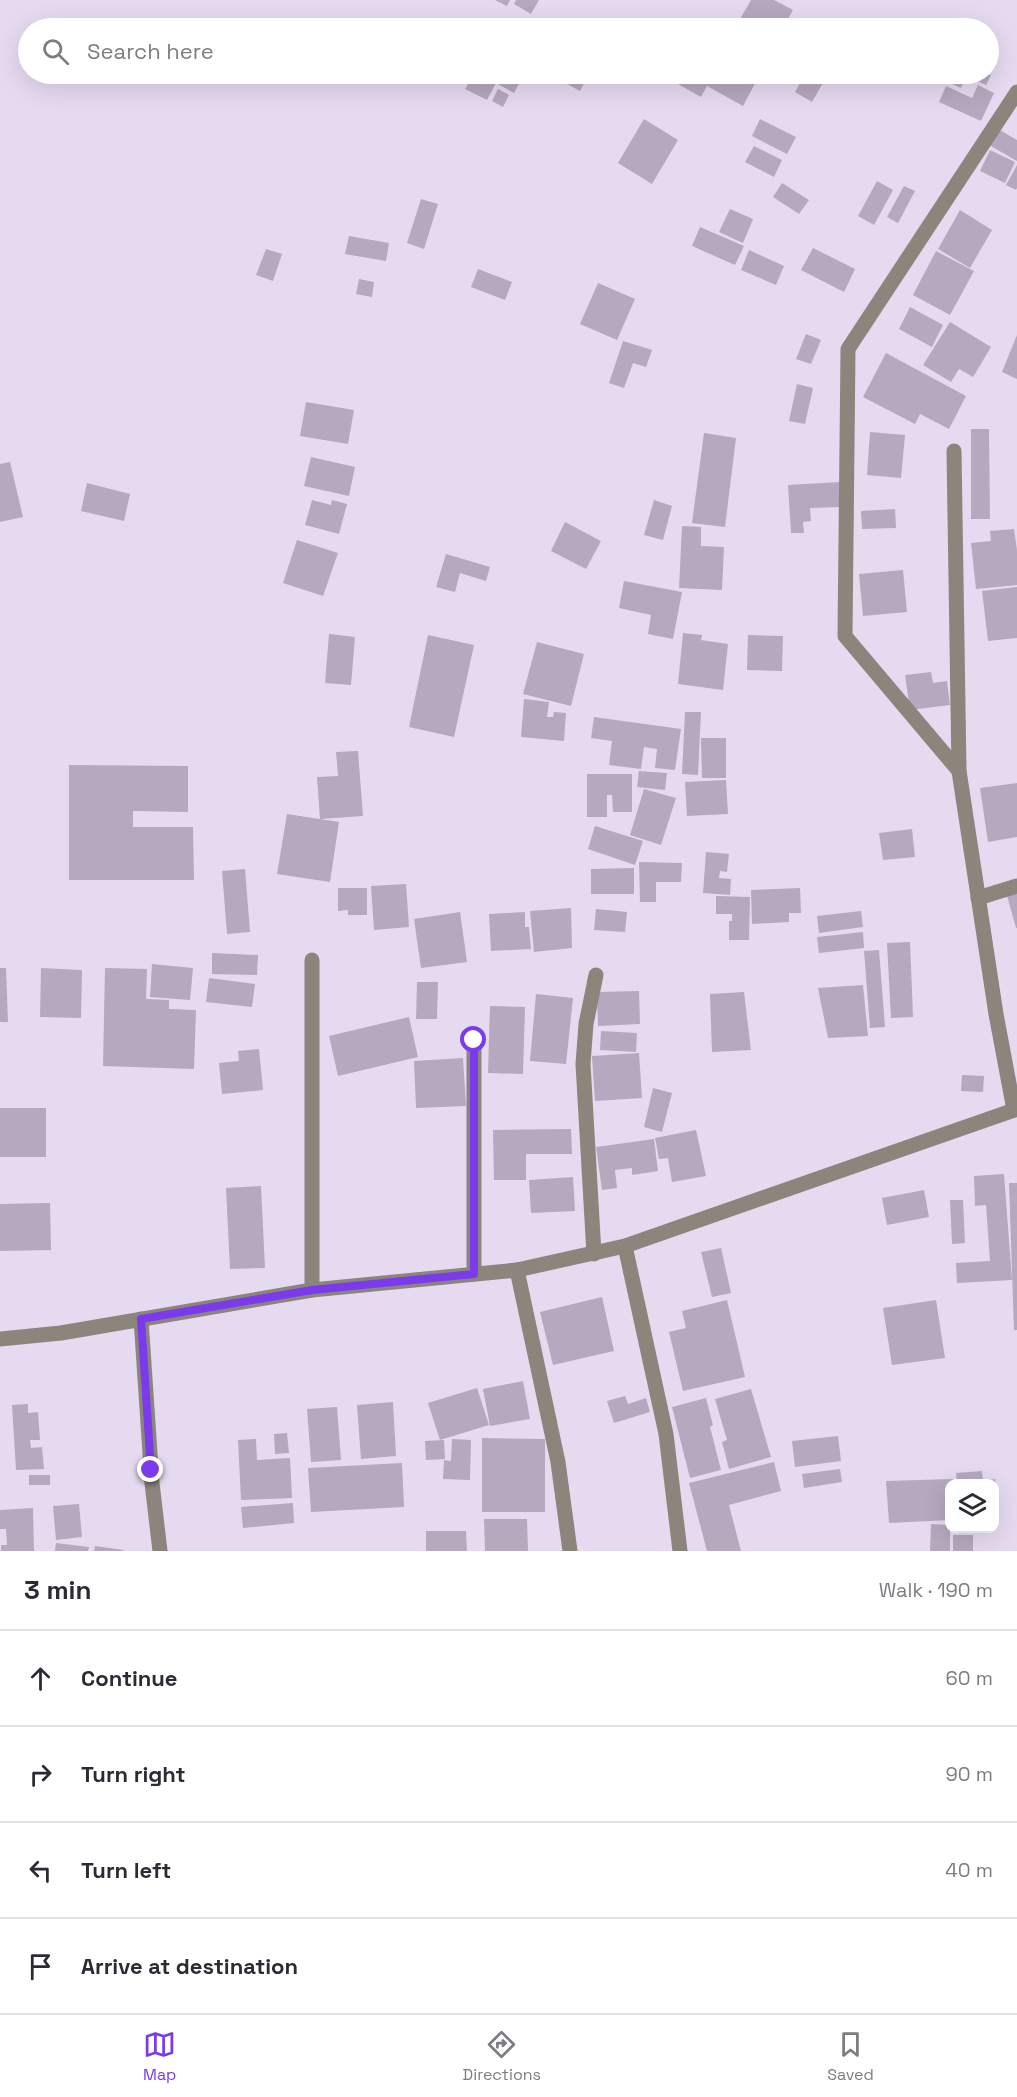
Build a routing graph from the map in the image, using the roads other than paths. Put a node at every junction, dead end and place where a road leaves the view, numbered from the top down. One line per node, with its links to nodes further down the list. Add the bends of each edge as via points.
1 (1017, 92): 3 (street, via 848,349 845,636)
2 (954, 451): 3 (street)
3 (959, 771): 5 (street)
4 (1017, 886): 5 (street)
5 (978, 898): 9 (street)
6 (312, 960): 14 (street)
7 (596, 975): 11 (street, via 583,1064)
8 (474, 1040): 13 (street)
9 (1015, 1109): 10 (street)
10 (625, 1246): 11 (street); 19 (street, via 666,1434)
11 (594, 1254): 12 (street)
12 (517, 1270): 13 (street); 18 (street, via 558,1462)
13 (474, 1274): 14 (street)
14 (312, 1290): 15 (street)
15 (141, 1319): 16 (street); 17 (street)
16 (0, 1339)
17 (160, 1551)
18 (570, 1551)
19 (678, 1551)

